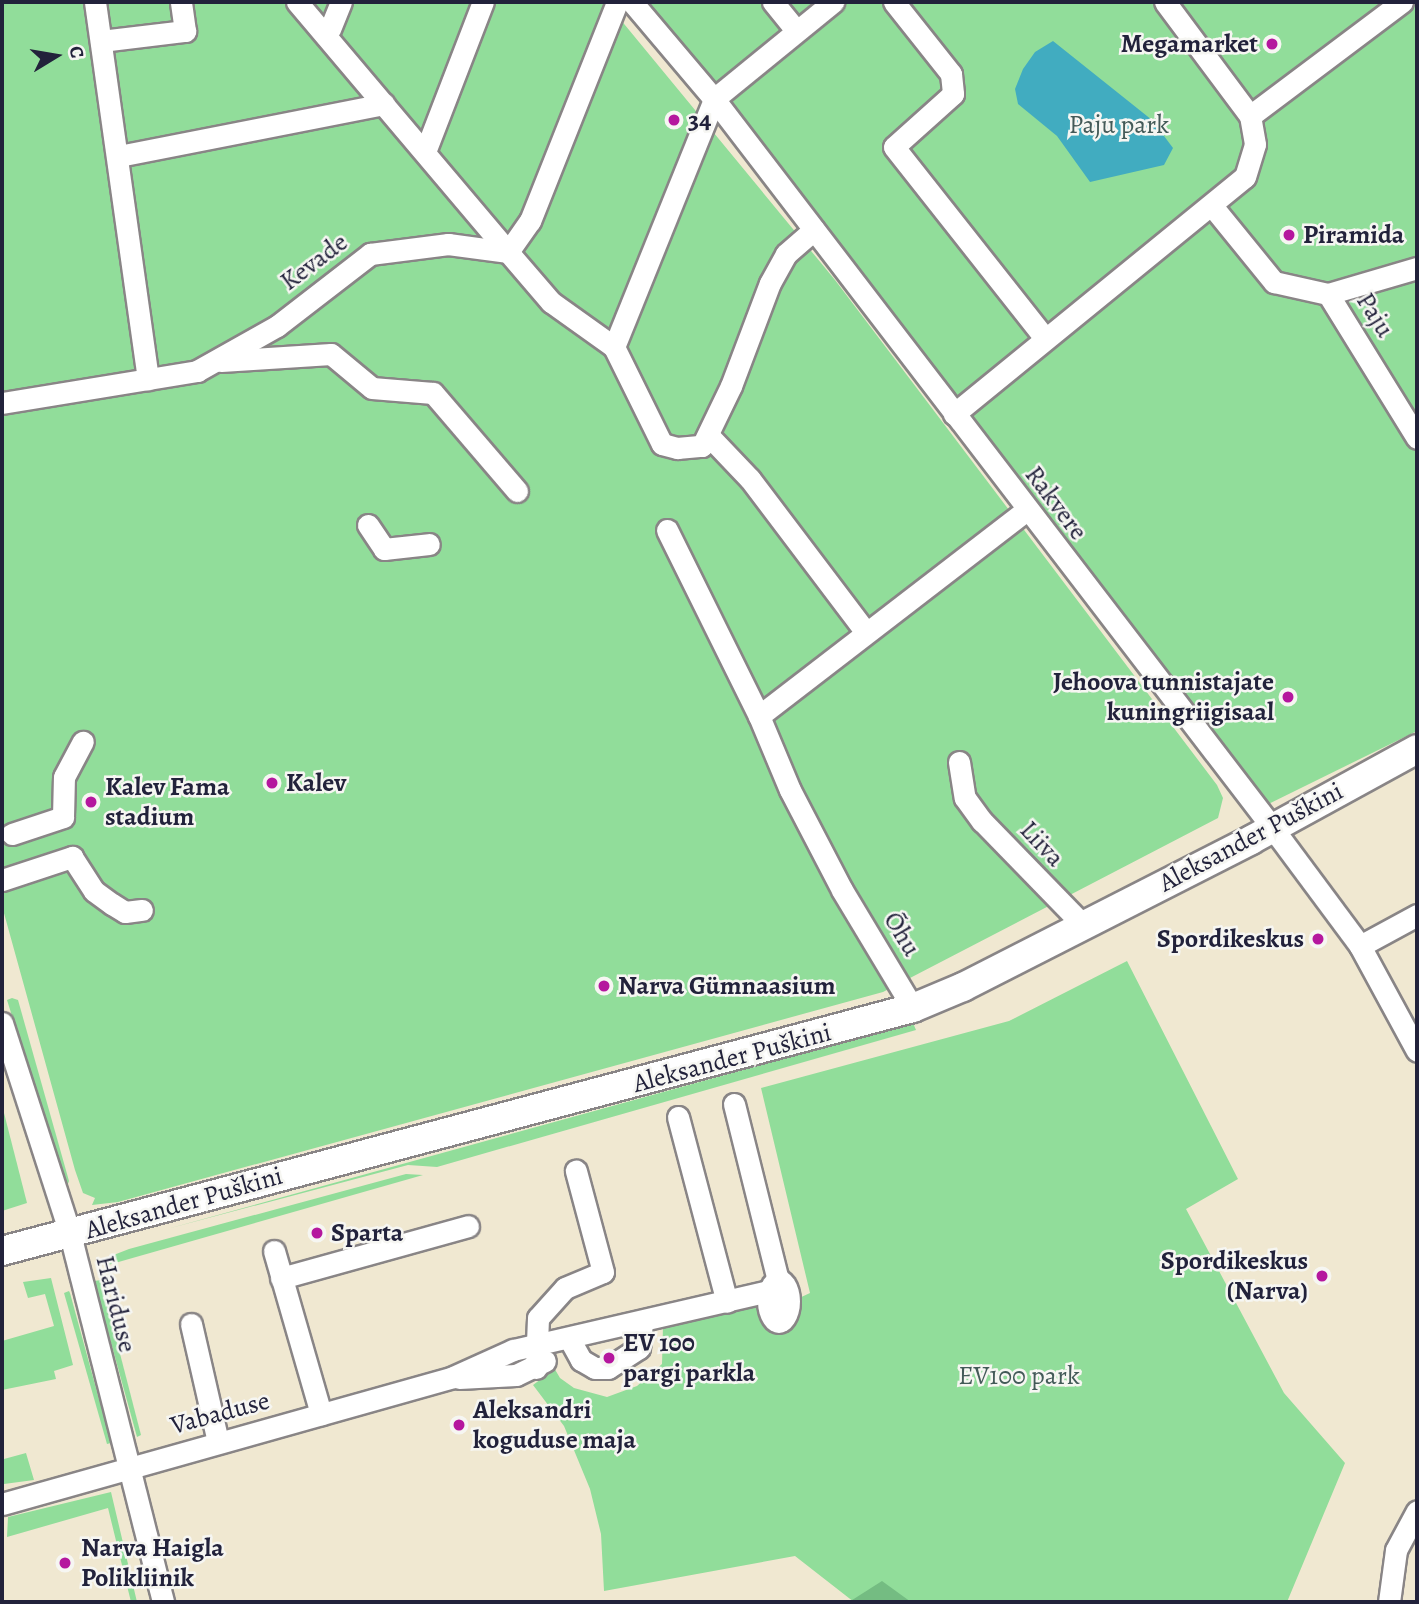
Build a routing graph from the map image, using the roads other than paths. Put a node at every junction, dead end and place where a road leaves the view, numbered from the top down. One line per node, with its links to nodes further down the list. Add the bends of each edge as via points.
1 (95, 2): 15 (street)
2 (181, 2): 15 (street, via 185,31)
3 (297, 2): 17 (street)
4 (341, 2): 13 (street)
5 (483, 2): 19 (street)
6 (617, 2): 23 (street, via 530,221)
7 (632, 2): 16 (street, Rakvere)
8 (773, 2): 14 (street)
9 (833, 2): 14 (street)
10 (894, 2): 26 (street, via 951,74 953,94 894,147)
11 (1165, 2): 18 (street)
12 (1402, 2): 18 (street)
13 (330, 29)
14 (796, 30): 16 (street)
15 (101, 41): 20 (street)
16 (714, 99): 22 (street, Rakvere); 27 (street)
17 (384, 104): 19 (street); 20 (street)
18 (1250, 116): 21 (street, via 1253,160 1245,177)
19 (421, 147): 23 (street)
20 (118, 156): 29 (street)
21 (1213, 207): 25 (street, via 1259,272 1275,282); 26 (street)
22 (814, 230): 31 (street, Rakvere); 32 (street, via 786,254 770,283)
23 (508, 252): 27 (street, via 551,302); 28 (street, Kevade, via 448,244 370,254 277,326)
24 (1417, 268): 25 (street)
25 (1328, 294): 33 (street, Paju)
26 (1044, 337): 31 (street)
27 (614, 347): 32 (street, via 663,444 702,446)
28 (212, 362): 29 (street, Kevade, via 197,370); 34 (street, via 331,354 372,388 433,393)
29 (148, 379): 30 (street, Kevade)
30 (2, 403)
31 (954, 414): 35 (street, Rakvere)
32 (709, 436): 39 (street, via 750,480)
33 (1417, 438)
34 (517, 491)
35 (1026, 511): 39 (street); 44 (street, Rakvere)
36 (368, 525): 38 (street, via 384,549)
37 (667, 530): 40 (street, Õhu)
38 (429, 544)
39 (865, 631): 40 (street)
40 (759, 716): 51 (street, Õhu, via 790,790 842,890)
41 (83, 742): 45 (street, via 64,777 63,817)
42 (1417, 749): 44 (main road, Aleksander Puškini)
43 (959, 762): 49 (street, Liiva, via 965,797)
44 (1271, 826): 49 (main road, Aleksander Puškini); 50 (street, Rakvere)
45 (12, 834)
46 (2, 880): 47 (street, via 72,857 94,891 125,912)
47 (142, 910)
48 (1417, 915): 50 (street)
49 (1083, 925): 51 (main road, Aleksander Puškini)
50 (1360, 946): 53 (street, Rakvere)
51 (913, 1008): 58 (main road, Aleksander Puškini)
52 (2, 1023): 58 (street, Hariduse)
53 (1417, 1051)
54 (734, 1104): 62 (street, Vabaduse, via 774,1286)
55 (678, 1118): 62 (street)
56 (576, 1171): 66 (street, via 603,1272 565,1288 538,1318)
57 (468, 1226): 61 (street)
58 (70, 1234): 59 (main road, Aleksander Puškini); 71 (street, Hariduse)
59 (2, 1251)
60 (274, 1251): 61 (street)
61 (282, 1278): 69 (street)
62 (727, 1302): 63 (street, Vabaduse)
63 (642, 1323): 65 (street, Vabaduse); 65 (street, via 639,1348 608,1368 594,1368 581,1360)
64 (191, 1324): 70 (street)
65 (570, 1340): 66 (street, Vabaduse); 67 (street, Vabaduse)
66 (535, 1345): 67 (street); 68 (street, Vabaduse)
67 (536, 1368): 68 (street, Vabaduse, via 516,1376)
68 (453, 1377): 69 (street, Vabaduse)
69 (321, 1414): 70 (street, Vabaduse)
70 (218, 1443): 71 (street, Vabaduse)
71 (129, 1467): 72 (street, Vabaduse); 74 (street, Hariduse)
72 (2, 1504)
73 (1417, 1511): 75 (street, via 1395,1550)
74 (163, 1602)
75 (1389, 1602)

